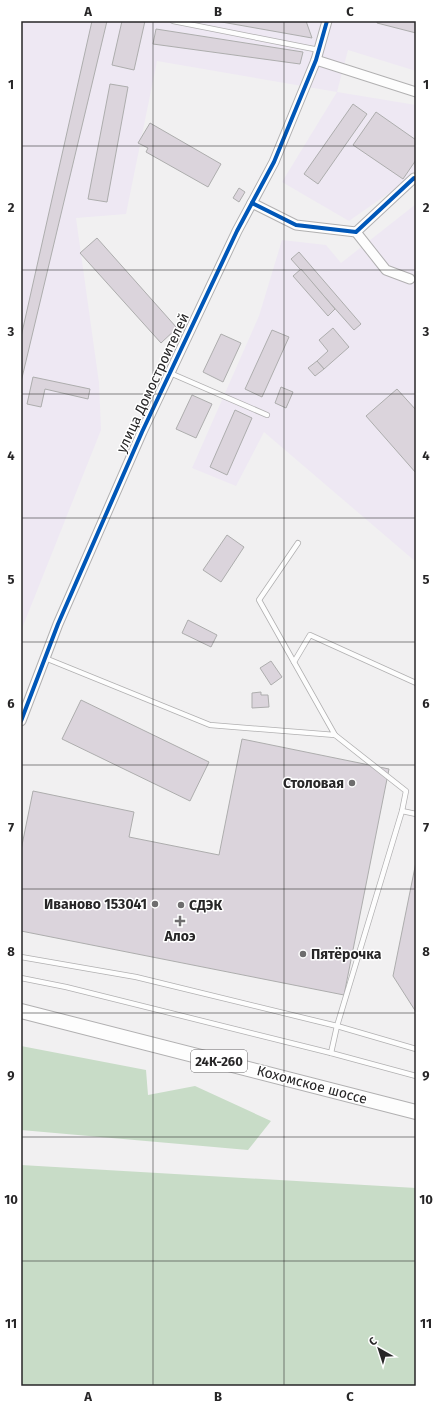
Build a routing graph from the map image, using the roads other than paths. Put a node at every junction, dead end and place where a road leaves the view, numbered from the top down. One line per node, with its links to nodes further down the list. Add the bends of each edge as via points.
1 (172, 21): 3 (lane)
2 (327, 21): 3 (street, улица Домостроителей)
3 (319, 50): 4 (street, улица Домостроителей)
4 (316, 60): 5 (street); 7 (street, улица Домостроителей, via 274,162)
5 (416, 92)
6 (416, 179): 8 (street, via 414,178)
7 (252, 203): 8 (street, via 296,225); 10 (street, улица Домостроителей)
8 (356, 232): 9 (street, via 386,270)
9 (410, 279)
10 (170, 373): 11 (lane); 13 (street, улица Домостроителей, via 126,468)
11 (267, 415)
12 (298, 543): 14 (lane, via 260,600)
13 (45, 658): 16 (street, улица Домостроителей); 17 (lane, via 210,725)
14 (294, 662): 15 (lane, via 310,635); 17 (lane)
15 (416, 684)
16 (21, 721)
17 (335, 735): 18 (lane, via 406,792)
18 (402, 811): 19 (lane); 24 (lane)
19 (416, 814)
20 (21, 957): 24 (lane, via 136,977)
21 (21, 978): 26 (lane)
22 (21, 1004): 28 (main road, Кохомское шоссе / 24К-260)
23 (21, 1011): 29 (main road, Кохомское шоссе / 24К-260)
24 (337, 1026): 25 (lane); 26 (lane)
25 (416, 1049)
26 (331, 1052): 27 (lane)
27 (416, 1076)
28 (416, 1106)
29 (416, 1112)

